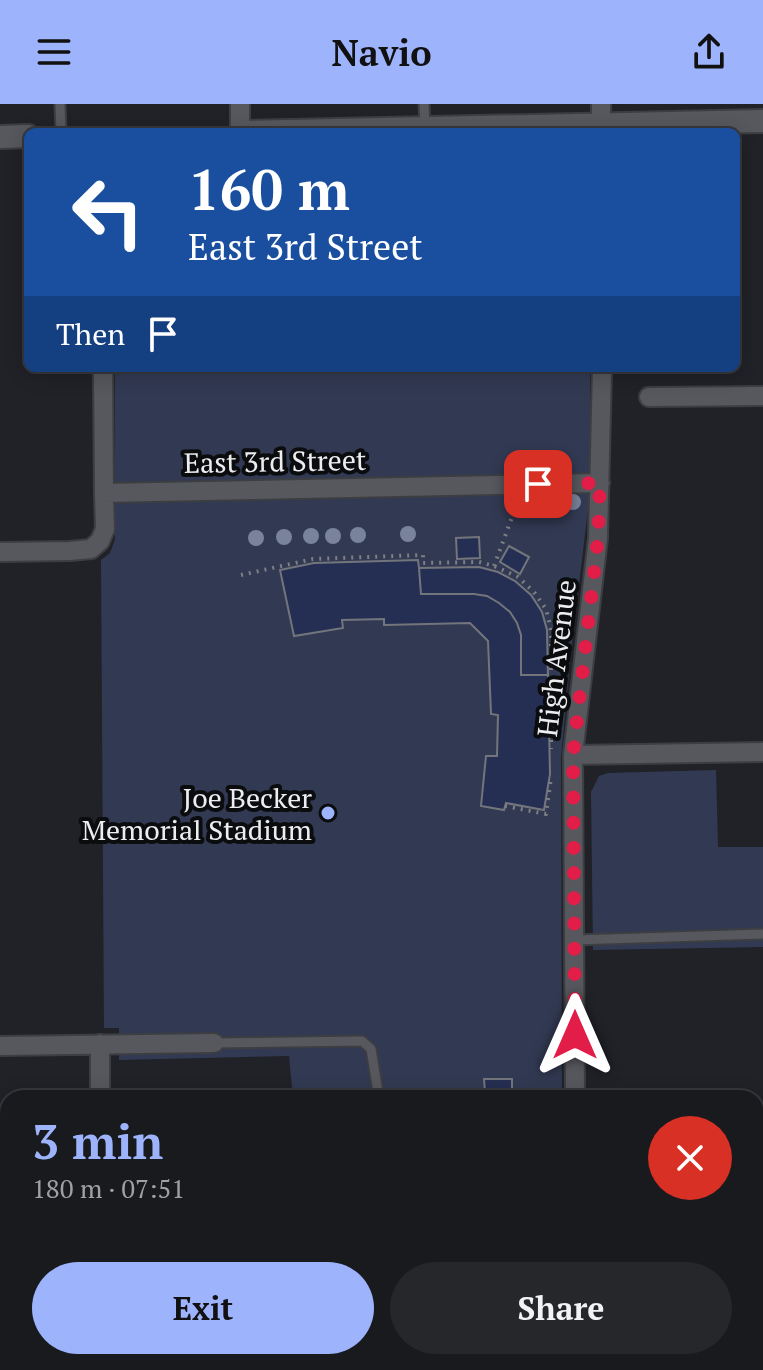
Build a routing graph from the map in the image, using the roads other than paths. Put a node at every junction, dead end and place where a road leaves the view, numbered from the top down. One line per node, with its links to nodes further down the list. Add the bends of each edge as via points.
1 (60, 104): 6 (lane)
2 (240, 104): 7 (street)
3 (424, 104): 8 (lane)
4 (601, 120): 5 (street); 8 (street)
5 (763, 121)
6 (61, 128)
7 (241, 128)
8 (425, 128)
9 (24, 136): 10 (street)
10 (0, 137)
11 (103, 372): 16 (street)
12 (602, 372): 15 (street, High Avenue)
13 (763, 396): 14 (street)
14 (649, 397)
15 (600, 483): 16 (street, East 3rd Street); 19 (street, High Avenue)
16 (104, 493): 17 (street, via 105,529 91,549)
17 (0, 552)
18 (763, 752): 19 (street)
19 (573, 755): 21 (street, High Avenue)
20 (763, 934): 21 (lane)
21 (574, 940): 27 (street, High Avenue)
22 (214, 1043): 23 (street); 26 (lane, via 362,1041 371,1049)
23 (100, 1044): 24 (street); 25 (street)
24 (0, 1046)
25 (100, 1090)
26 (378, 1090)
27 (575, 1090)

